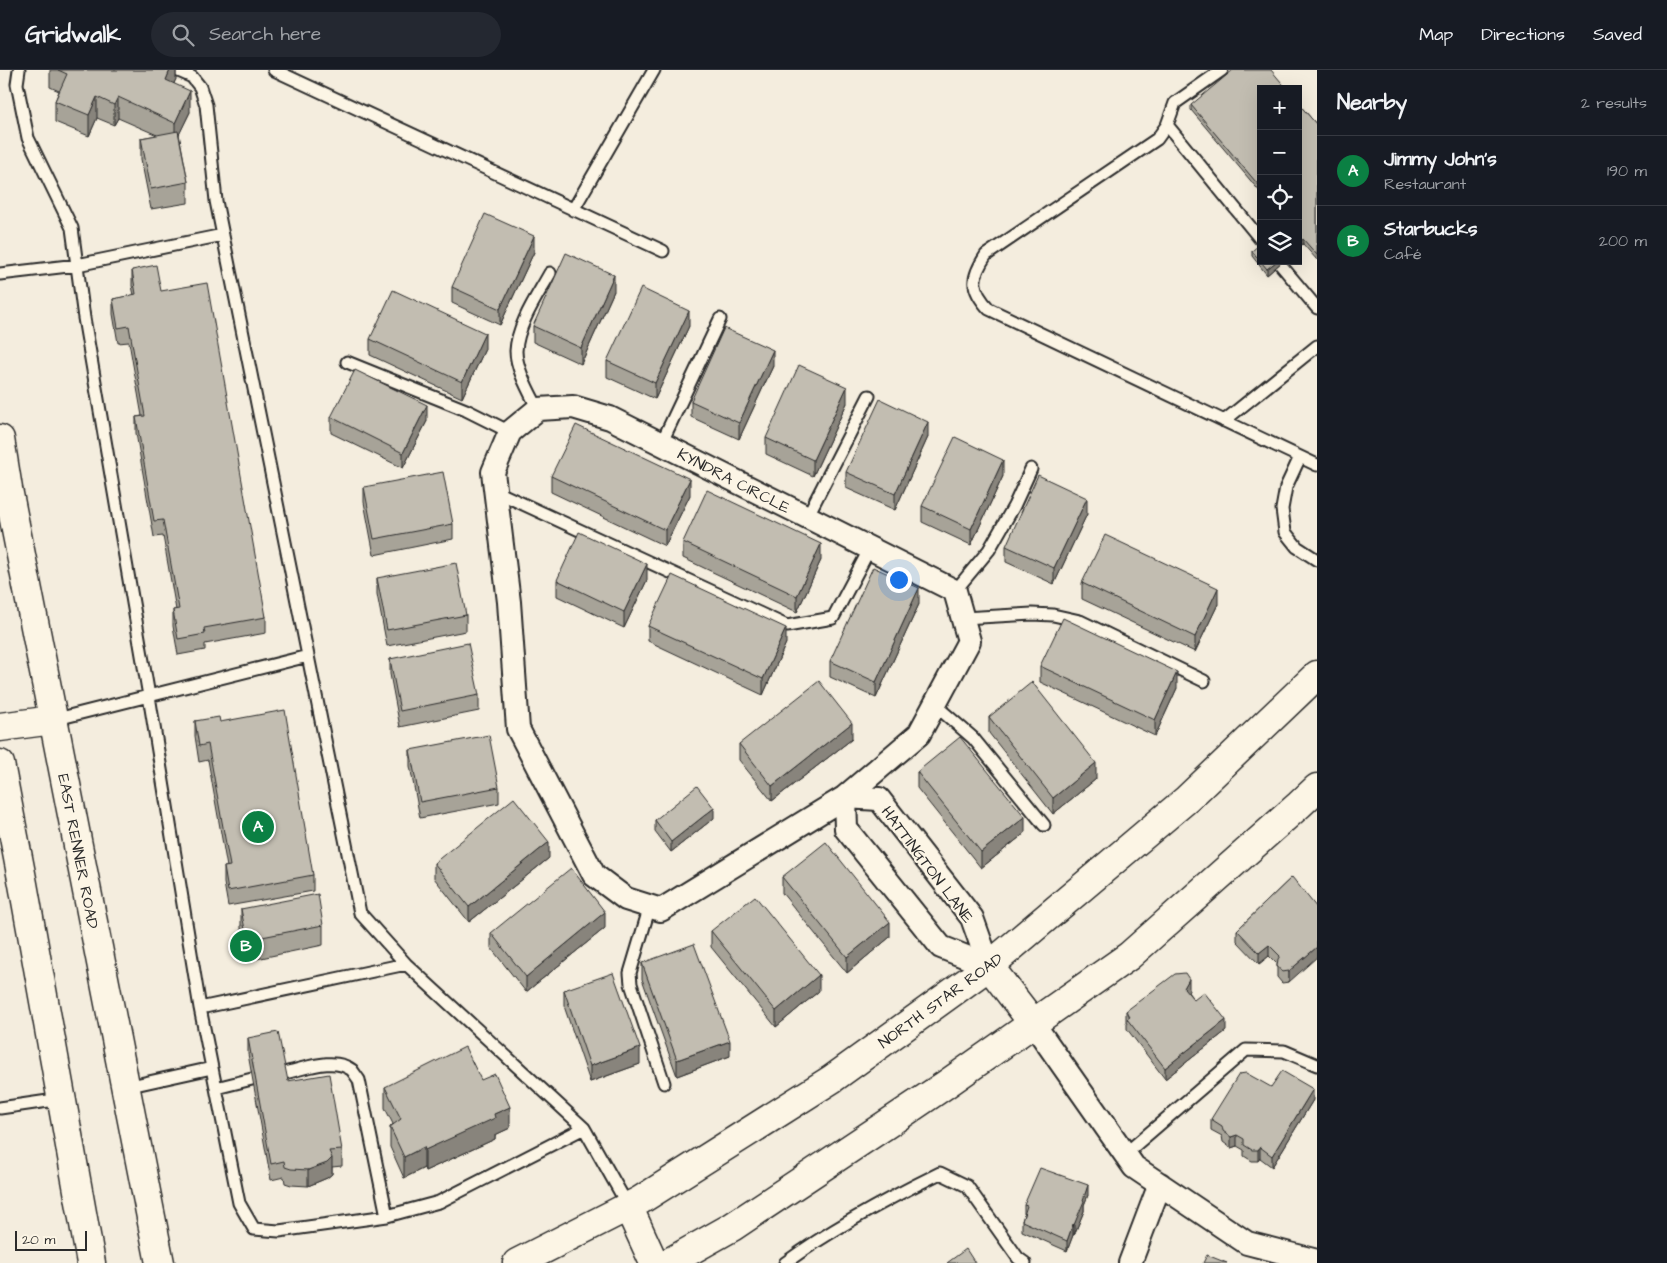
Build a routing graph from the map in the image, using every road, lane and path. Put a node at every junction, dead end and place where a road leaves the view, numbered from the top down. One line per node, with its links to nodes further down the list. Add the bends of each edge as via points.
1 (19, 70): 11 (lane, via 17,84 28,138 72,228)
2 (176, 70): 8 (lane, via 192,77 200,87 206,105)
3 (274, 70): 7 (lane)
4 (654, 70): 7 (lane)
5 (1222, 70): 6 (lane, via 1175,103)
6 (1167, 125): 9 (lane); 21 (lane, via 1157,139 986,255 976,270 975,285 978,297 989,308)
7 (573, 210): 10 (lane)
8 (223, 235): 11 (lane); 34 (lane)
9 (1257, 235)
10 (662, 251)
11 (77, 265): 14 (lane); 37 (lane)
12 (1281, 265): 15 (lane)
13 (550, 273): 20 (lane, via 519,332 516,352 524,381)
14 (0, 274)
15 (1317, 308)
16 (720, 319): 24 (lane)
17 (1317, 346): 21 (lane)
18 (347, 362): 22 (lane, via 466,410)
19 (869, 396): 29 (lane)
20 (538, 409): 22 (street); 24 (street, KYNDRA CIRCLE, via 573,407 610,418)
21 (1224, 421): 25 (lane)
22 (510, 432): 28 (street, via 493,472)
23 (0, 440): 39 (main road, EAST RENNER ROAD)
24 (661, 444): 29 (street, KYNDRA CIRCLE)
25 (1300, 457): 26 (lane); 31 (lane, via 1286,487 1282,509 1285,532 1297,547)
26 (1317, 465)
27 (1031, 469): 32 (lane, via 989,550)
28 (495, 491): 30 (lane, via 787,626 833,618); 45 (street, via 509,602 518,729 594,875 626,899)
29 (807, 517): 30 (street, KYNDRA CIRCLE)
30 (870, 548): 32 (street, KYNDRA CIRCLE)
31 (1317, 560)
32 (955, 591): 33 (street)
33 (963, 618): 36 (lane, via 1032,614 1080,621); 38 (street, via 969,641)
34 (308, 656): 37 (lane); 46 (lane, via 360,913)
35 (1317, 675): 47 (main road, NORTH STAR ROAD, via 1187,799)
36 (1204, 681)
37 (149, 696): 39 (lane); 48 (lane)
38 (935, 705): 43 (street, via 919,734); 44 (lane, via 973,738)
39 (53, 720): 40 (main road); 55 (main road, EAST RENNER ROAD)
40 (0, 727)
41 (0, 764): 57 (main road)
42 (1317, 788): 49 (main road, via 1129,956)
43 (845, 797): 45 (street, via 661,910); 47 (street, via 846,829 941,947); 47 (street, HATTINGTON LANE, via 879,799 972,918)
44 (1044, 825)
45 (650, 906): 54 (lane, via 630,973)
46 (406, 964): 48 (lane); 59 (lane)
47 (989, 966): 49 (main road); 62 (main road, NORTH STAR ROAD, via 832,1079)
48 (200, 1008): 51 (lane)
49 (1033, 1023): 60 (street); 69 (main road, via 741,1222)
50 (1317, 1065): 60 (lane, via 1284,1051 1246,1050)
51 (212, 1068): 55 (lane); 56 (lane)
52 (284, 1073): 63 (lane, via 340,1064 359,1080)
53 (252, 1079): 56 (lane)
54 (664, 1083)
55 (126, 1087): 66 (main road, EAST RENNER ROAD)
56 (216, 1088): 63 (lane, via 239,1203 254,1229 279,1231)
57 (62, 1098): 58 (lane); 65 (main road)
58 (0, 1108)
59 (584, 1128): 62 (lane); 63 (lane, via 439,1202)
60 (1125, 1154): 61 (street, via 1134,1167)
61 (1160, 1184): 64 (street, via 1247,1243); 72 (street)
62 (628, 1206): 67 (main road, NORTH STAR ROAD); 68 (main road)
63 (387, 1216)
64 (1317, 1261)
65 (91, 1263)
66 (160, 1263)
67 (517, 1263)
68 (654, 1263)
69 (668, 1263)
70 (785, 1263): 71 (lane, via 809,1246 940,1173 967,1186 1018,1258)
71 (1025, 1263)
72 (1130, 1263)

